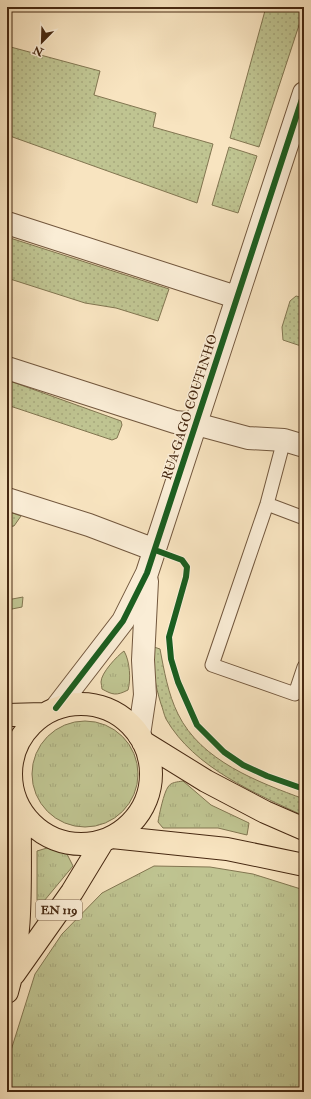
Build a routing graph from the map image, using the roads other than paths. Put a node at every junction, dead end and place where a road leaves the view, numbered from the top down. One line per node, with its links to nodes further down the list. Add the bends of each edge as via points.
1 (304, 93): 3 (street, RUA GAGO COUTINHO)
2 (7, 223): 3 (street)
3 (236, 297): 5 (street, RUA GAGO COUTINHO)
4 (7, 368): 5 (street, via 175,422)
5 (196, 424): 6 (street, via 248,438); 11 (street, RUA GAGO COUTINHO)
6 (284, 440): 7 (street); 9 (lane)
7 (304, 446)
8 (7, 499): 11 (street, via 90,525)
9 (267, 504): 10 (lane); 13 (lane, via 212,665 295,694)
10 (304, 518)
11 (155, 550): 12 (street, RUA GAGO COUTINHO)
12 (147, 573): 14 (street, RUA GAGO COUTINHO, via 122,621); 16 (street, RUA GAGO COUTINHO, via 143,660 145,695)
13 (304, 666)
14 (50, 711): 15 (main road); 16 (main road, via 79,704 102,707 123,718); 17 (main road, via 28,727 17,744 11,762)
15 (7, 715)
16 (141, 738): 18 (main road, via 206,781); 19 (main road, via 150,763 150,786 143,807 130,825)
17 (14, 803): 19 (main road, via 36,828 57,840 80,844); 21 (main road, EN 119, via 19,922)
18 (304, 829)
19 (108, 839): 20 (main road, via 227,849); 21 (main road, EN 119)
20 (304, 865)
21 (9, 984)

